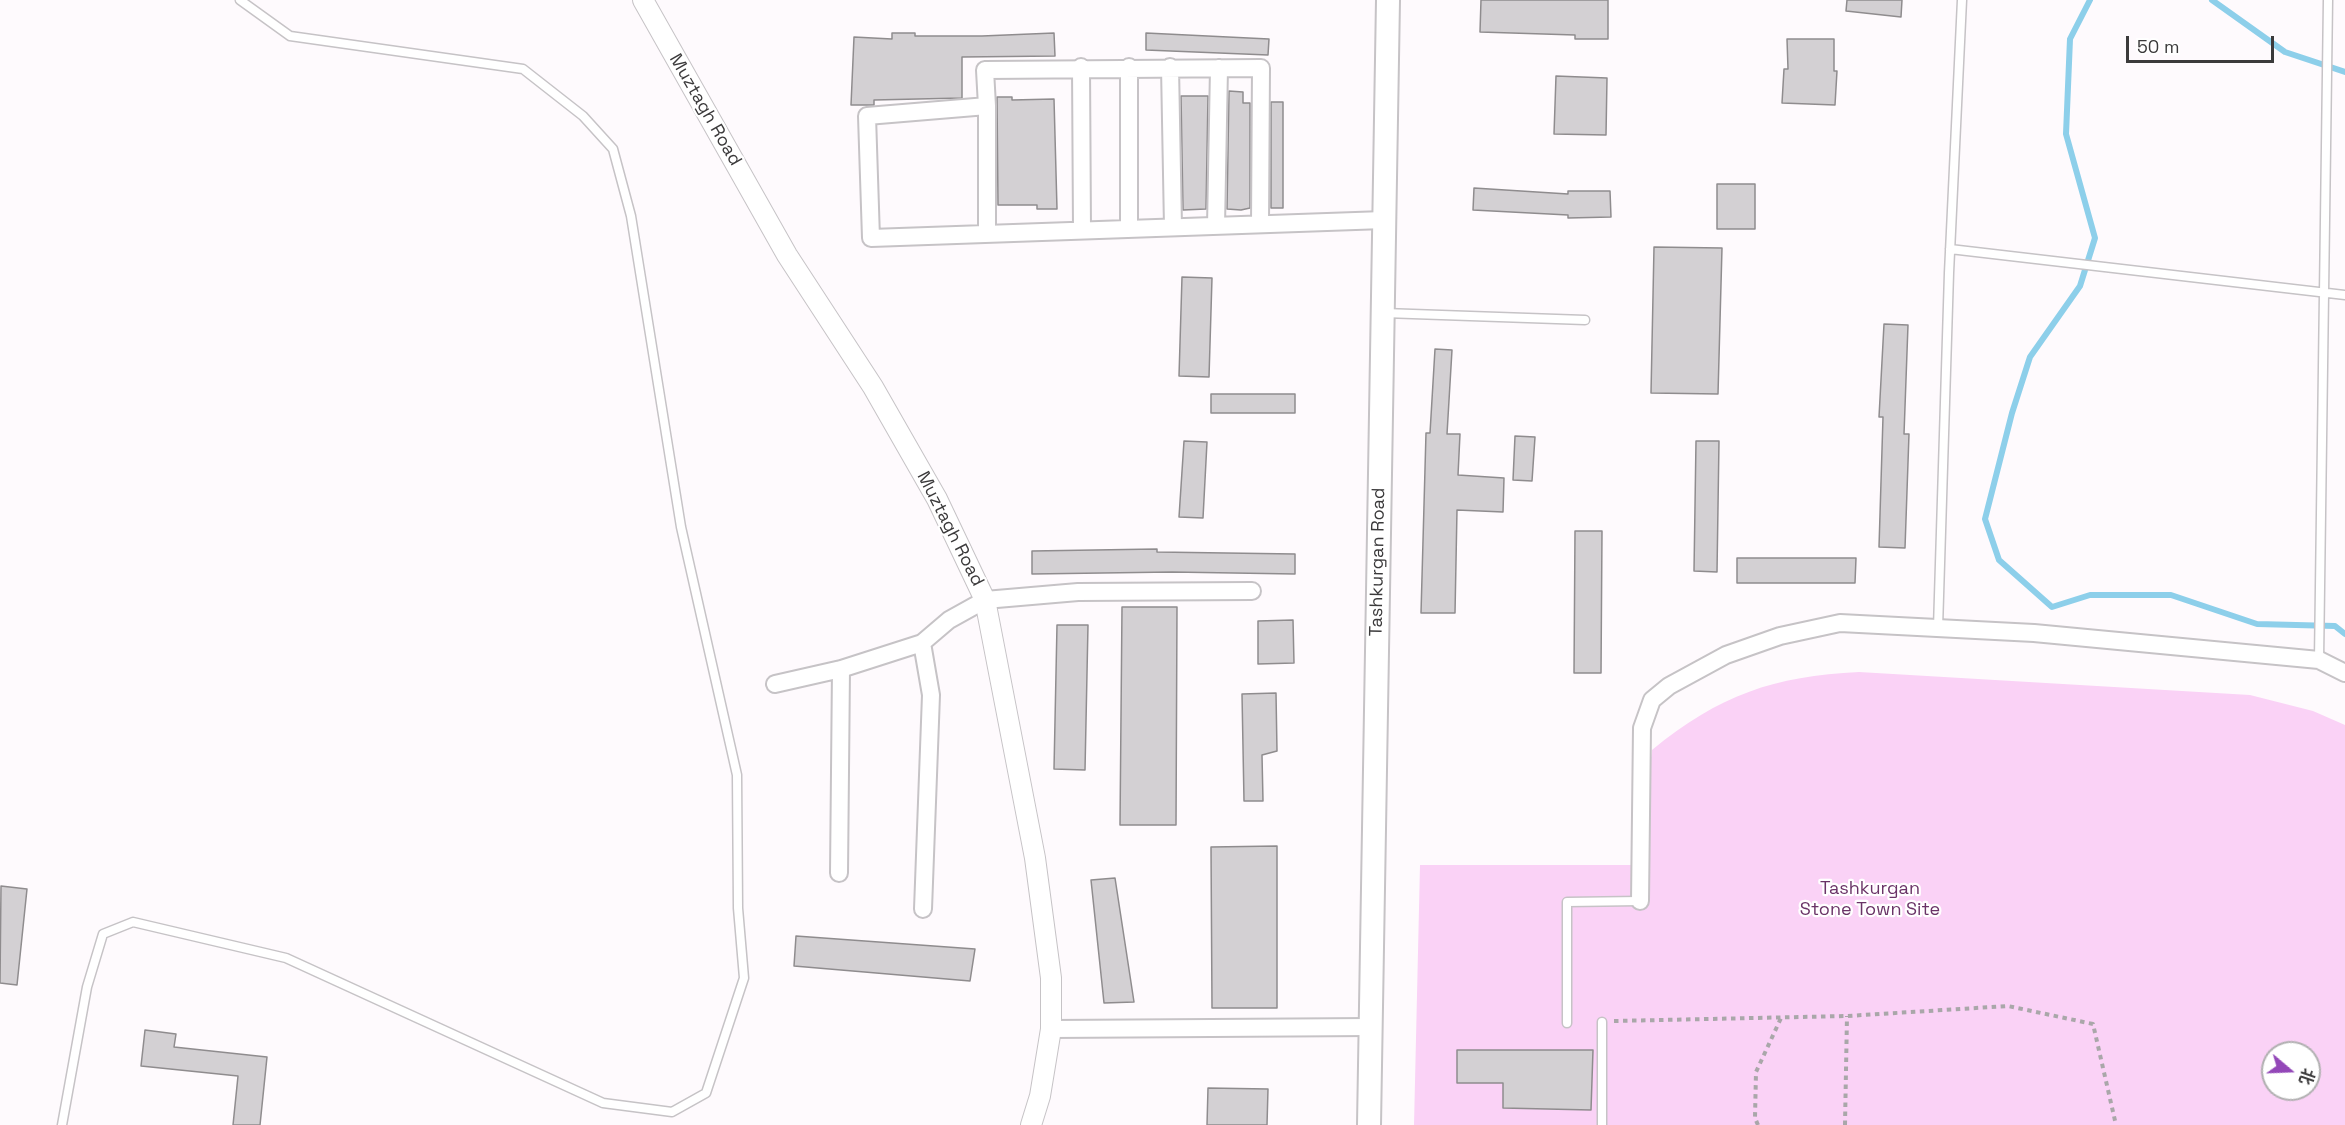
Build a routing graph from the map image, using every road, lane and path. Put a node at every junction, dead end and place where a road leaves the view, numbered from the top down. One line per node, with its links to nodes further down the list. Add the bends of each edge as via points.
1 (240, 0): 40 (lane, via 290,36 523,69 583,116 613,149 631,216 681,527 737,775 738,908 744,978 706,1093 672,1112 603,1102 286,958 133,922 103,934 87,987)
2 (643, 0): 24 (street, Muztagh Road, via 787,255 873,387 937,499)
3 (1388, 0): 11 (main road, Tashkurgan Road)
4 (1962, 0): 18 (lane)
5 (2328, 0): 19 (lane)
6 (1081, 67): 7 (street); 10 (street, via 985,70); 16 (street)
7 (1129, 67): 8 (street); 15 (street)
8 (1170, 68): 9 (street); 14 (street)
9 (1219, 68): 12 (street, via 1261,68); 13 (street)
10 (987, 106): 17 (street); 17 (street, via 867,116 871,238)
11 (1384, 220): 12 (street); 21 (main road, Tashkurgan Road)
12 (1260, 224): 13 (street)
13 (1216, 225): 14 (street)
14 (1173, 227): 15 (street)
15 (1129, 229): 16 (street)
16 (1082, 230): 17 (street)
17 (987, 234)
18 (1950, 249): 19 (lane); 25 (lane)
19 (2324, 293): 20 (lane); 27 (lane)
20 (2345, 295)
21 (1383, 313): 22 (lane); 38 (main road, Tashkurgan Road)
22 (1585, 320)
23 (1252, 591): 24 (street, via 1078,592)
24 (985, 600): 26 (street, via 949,620); 39 (street, Muztagh Road, via 1035,858 1051,978)
25 (1938, 628): 27 (street, via 2034,633); 32 (street, via 1840,623 1780,636 1726,655 1669,686 1652,700 1642,728)
26 (922, 643): 28 (street); 33 (street, via 931,695)
27 (2319, 660): 29 (street)
28 (841, 669): 30 (street); 31 (street)
29 (2345, 673)
30 (776, 684)
31 (839, 873)
32 (1640, 901): 37 (lane, via 1567,902)
33 (923, 909)
34 (1847, 1016): 35 (path); 45 (path); 46 (path, via 2008,1006 2092,1024)
35 (1781, 1018): 36 (path); 44 (path, via 1756,1072)
36 (1602, 1022): 43 (lane)
37 (1567, 1023)
38 (1371, 1027): 39 (street); 42 (main road, Tashkurgan Road)
39 (1051, 1029): 41 (street, Muztagh Road)
40 (62, 1125)
41 (1031, 1125)
42 (1369, 1125)
43 (1602, 1125)
44 (1758, 1125)
45 (1845, 1125)
46 (2116, 1125)

